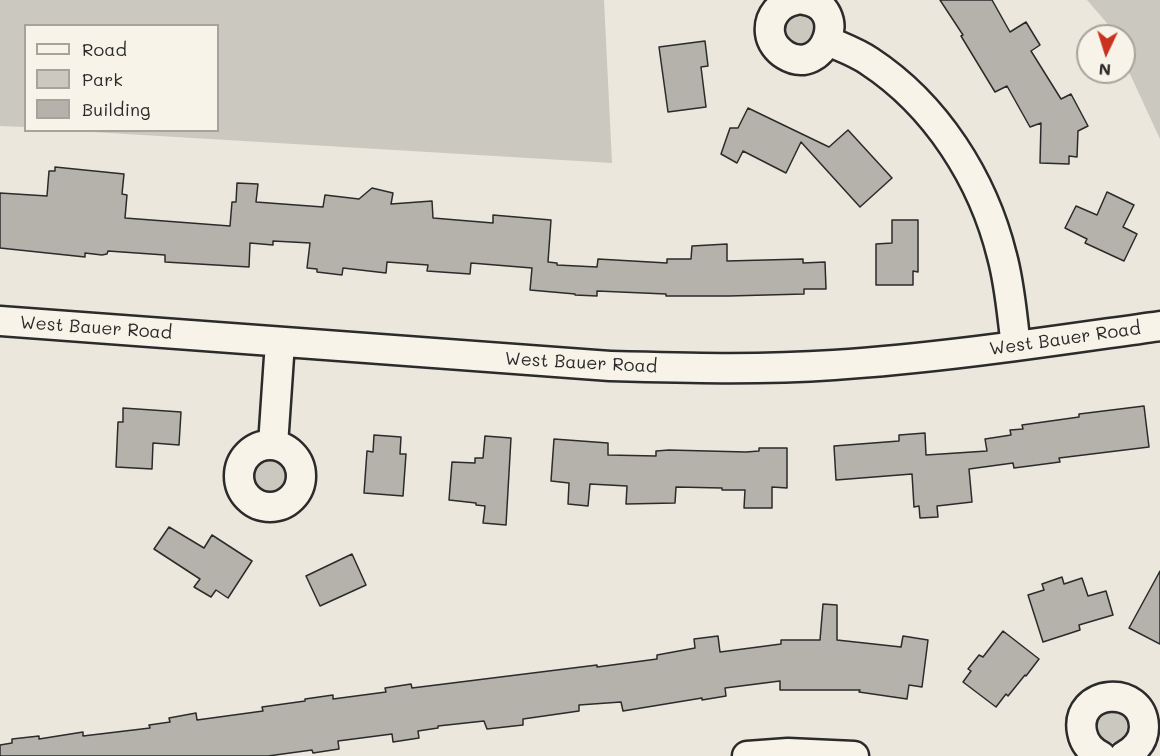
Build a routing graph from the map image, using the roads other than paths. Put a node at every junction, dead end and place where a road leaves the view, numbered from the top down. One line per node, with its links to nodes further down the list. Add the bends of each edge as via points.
1 (796, 0): 3 (street, via 774,13 770,32 778,50 786,56 805,59 823,49)
2 (804, 0): 3 (street, via 825,12 830,31)
3 (828, 41): 7 (street, via 868,60 899,84 932,117 963,159 989,215 1002,256)
4 (0, 321): 6 (street, West Bauer Road)
5 (1160, 326): 7 (street, West Bauer Road)
6 (280, 342): 7 (street, West Bauer Road, via 702,369 833,365); 8 (street)
7 (1016, 346)
8 (273, 445)
9 (1096, 755): 12 (street, via 1083,738 1082,718 1093,703 1112,696 1130,701 1142,717 1138,745)
10 (747, 756): 11 (street)
11 (854, 756)
12 (1124, 756)

